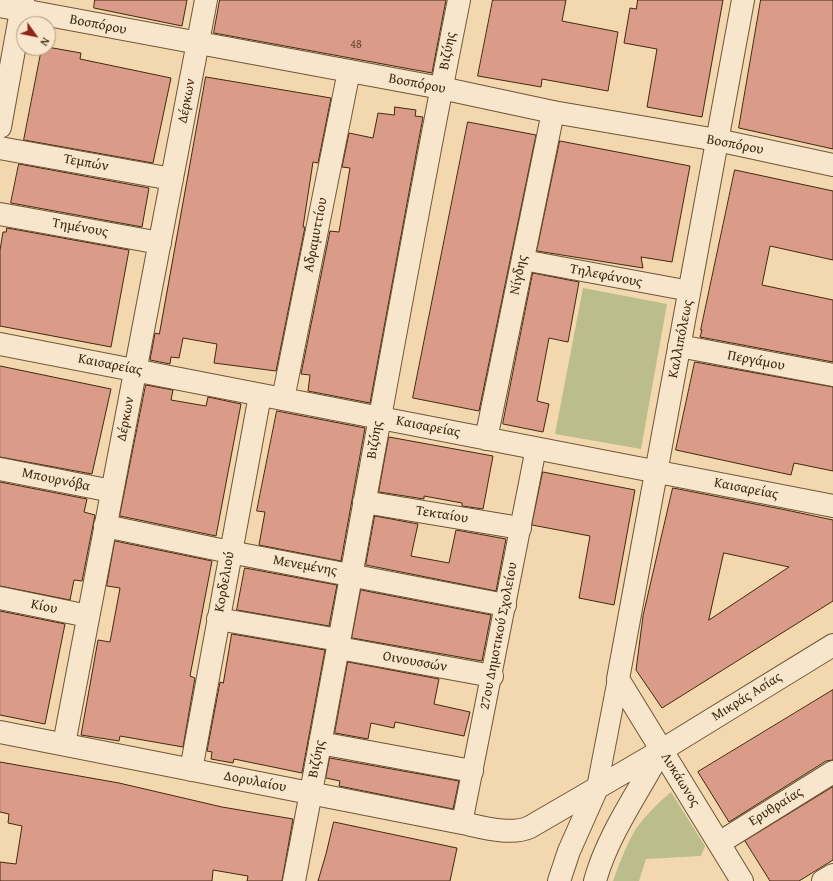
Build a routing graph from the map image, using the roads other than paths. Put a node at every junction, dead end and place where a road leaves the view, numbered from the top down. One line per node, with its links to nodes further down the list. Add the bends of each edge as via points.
1 (206, 0): 6 (street, Δέρκων)
2 (459, 0): 8 (street, Βιζύης)
3 (743, 0): 11 (street, Καλλιπόλεως)
4 (22, 5): 5 (street, Βοσπόρου); 6 (street, Βοσπόρου); 10 (street)
5 (0, 6)
6 (198, 44): 7 (street, Βοσπόρου); 14 (street, Δέρκων)
7 (349, 71): 8 (street, Βοσπόρου); 24 (street, Αδραμυττίου)
8 (441, 88): 9 (street, Βοσπόρου); 25 (street, Βιζύης)
9 (553, 112): 11 (street, Βοσπόρου); 17 (street, Νίγδης)
10 (0, 127)
11 (717, 140): 13 (street, Βοσπόρου); 18 (street, Καλλιπόλεως)
12 (0, 148): 14 (street, Τεμπών)
13 (833, 165)
14 (172, 179): 16 (street, Δέρκων)
15 (0, 214): 16 (street, Τημένους)
16 (160, 242): 21 (street, Δέρκων)
17 (523, 260): 18 (street, Τηλεφάνους); 26 (street, Νίγδης)
18 (690, 291): 20 (street, Καλλιπόλεως)
19 (0, 344): 21 (street, Καισαρείας)
20 (679, 346): 22 (street, Περγάμου); 29 (street, Καλλιπόλεως)
21 (136, 370): 23 (street, Καισαρείας); 30 (street, Δέρκων)
22 (833, 375)
23 (260, 395): 24 (street, Καισαρείας); 35 (street, Κορδελιού)
24 (283, 399): 25 (street, Καισαρείας)
25 (380, 418): 26 (street, Καισαρείας); 31 (street, Βιζύης)
26 (486, 439): 27 (street, Καισαρείας)
27 (536, 448): 29 (street, Καισαρείας); 34 (street, 27ου Δημοτικού Σχολείου)
28 (0, 468): 30 (street, Μπουρνόβα)
29 (656, 472): 32 (street, Καισαρείας); 44 (street, Καλλιπόλεως)
30 (112, 491): 33 (street, Δέρκων)
31 (364, 502): 34 (street, Τεκταίου); 36 (street, Βιζύης)
32 (833, 506)
33 (106, 526): 35 (street, Μενεμένης); 39 (street, Δέρκων)
34 (520, 528): 38 (street, 27ου Δημοτικού Σχολείου)
35 (230, 552): 36 (street, Μενεμένης); 40 (street, Κορδελιού)
36 (351, 574): 38 (street, Μενεμένης); 41 (street, Βιζύης)
37 (0, 598): 39 (street, Κίου)
38 (505, 605): 43 (street, 27ου Δημοτικού Σχολείου)
39 (88, 616): 47 (street, Δέρκων)
40 (218, 619): 41 (street, Οινουσσών); 49 (street, Κορδελιού)
41 (339, 644): 43 (street, Οινουσσών); 46 (street, Βιζύης)
42 (833, 645): 48 (street, Μικράς Ασίας)
43 (492, 676): 50 (street, 27ου Δημοτικού Σχολείου)
44 (618, 679): 48 (street, Λυκάωνος); 52 (street)
45 (0, 732): 47 (street, Δορυλαίου)
46 (320, 743): 50 (street); 53 (street, Βιζύης)
47 (64, 744): 49 (street, Δορυλαίου)
48 (662, 750): 52 (street, Μικράς Ασίας); 56 (street, Λυκάωνος); 60 (street, Μικράς Ασίας, via 616,832)
49 (191, 770): 53 (street, Δορυλαίου)
50 (472, 771): 54 (street, 27ου Δημοτικού Σχολείου)
51 (833, 772): 56 (street, Ερυθραίας)
52 (598, 788): 55 (street, Μικράς Ασίας, via 530,827); 59 (street)
53 (311, 793): 54 (street, Δορυλαίου); 58 (street, Βιζύης)
54 (462, 823): 55 (street, Δορυλαίου)
55 (510, 831)
56 (719, 843): 61 (street, Λυκάωνος)
57 (833, 875): 62 (street)
58 (294, 881)
59 (559, 881)
60 (595, 881)
61 (742, 881)
62 (823, 881)

